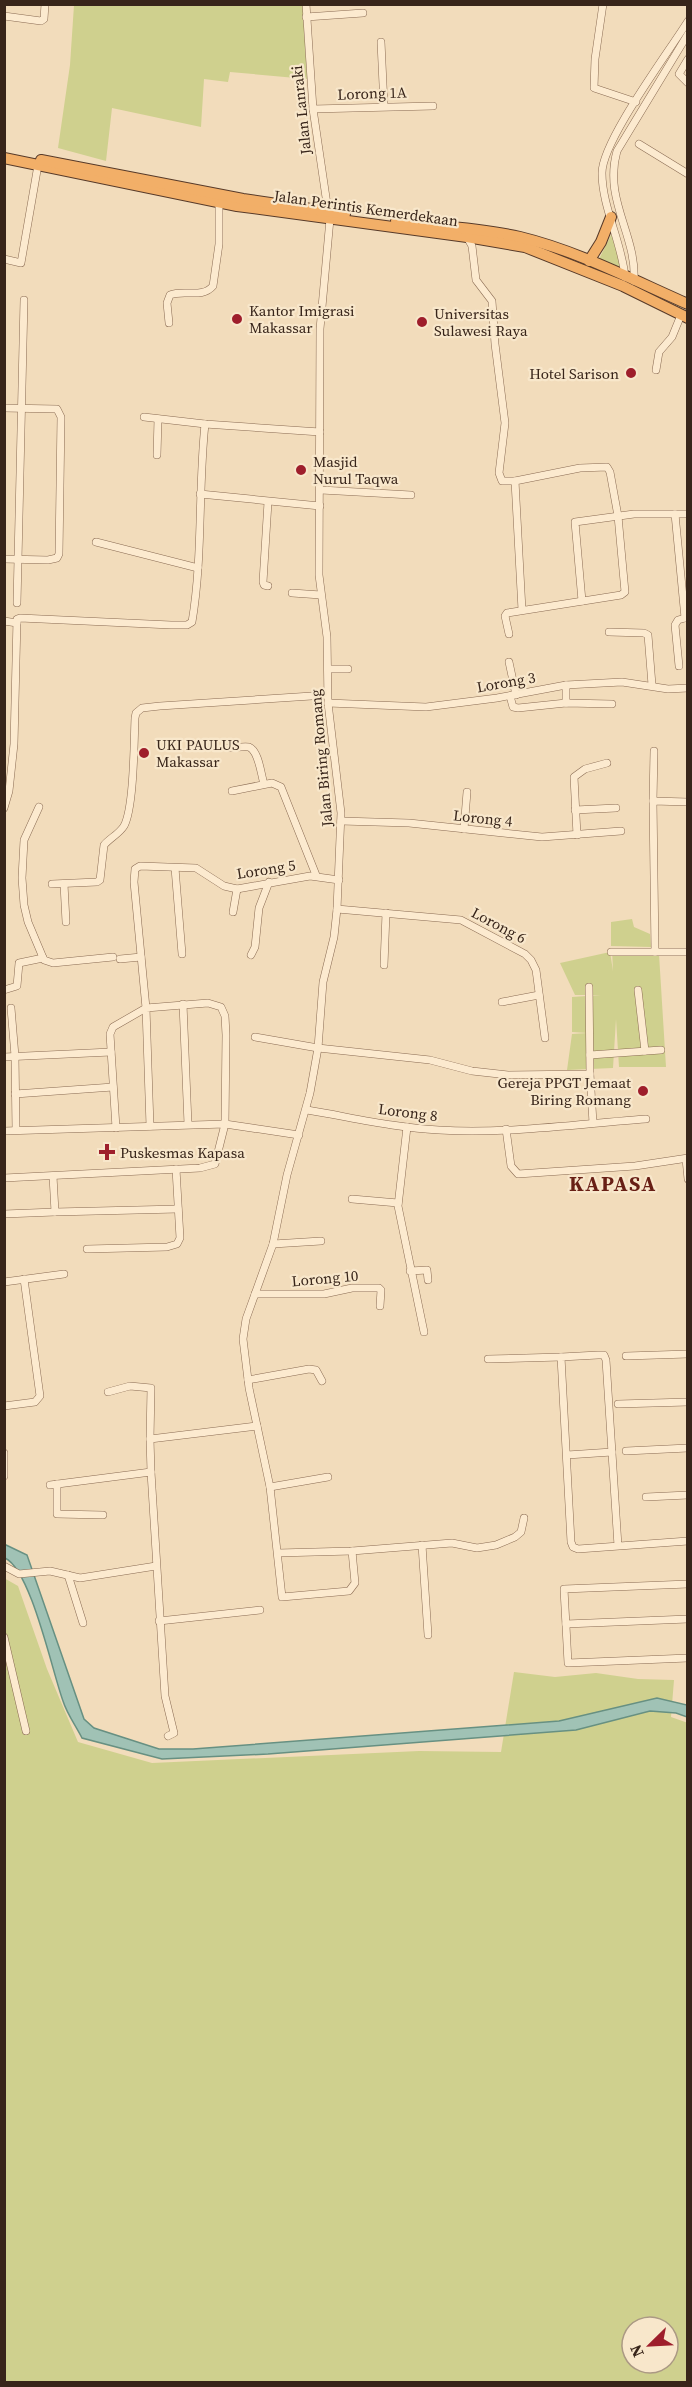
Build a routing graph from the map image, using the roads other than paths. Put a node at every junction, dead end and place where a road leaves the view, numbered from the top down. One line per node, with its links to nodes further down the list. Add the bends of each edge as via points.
1 (45, 4): 5 (street, via 44,19 40,21)
2 (306, 4): 6 (street, Jalan Lanraki)
3 (603, 4): 12 (street, via 594,88)
4 (363, 13): 6 (street)
5 (4, 16)
6 (306, 17): 15 (street, Jalan Lanraki)
7 (687, 21): 12 (street)
8 (687, 34): 26 (street, via 617,151 612,167 633,259)
9 (381, 42): 13 (street)
10 (687, 59): 11 (street, via 679,74)
11 (687, 83)
12 (636, 102): 22 (street, via 615,135 603,164)
13 (384, 106): 14 (street, Lorong 1A); 15 (street, Lorong 1A)
14 (433, 106)
15 (313, 109): 21 (street, Jalan Lanraki)
16 (639, 144): 19 (street)
17 (4, 158): 18 (highway, Jalan Perintis Kemerdekaan)
18 (34, 164): 20 (highway, Jalan Perintis Kemerdekaan); 21 (highway, Jalan Perintis Kemerdekaan, via 41,160 56,161); 24 (street, via 21,263)
19 (687, 174)
20 (219, 202): 21 (highway, Jalan Perintis Kemerdekaan); 30 (street, via 213,286 204,292 170,296)
21 (329, 215): 23 (highway, Jalan Perintis Kemerdekaan); 25 (highway, Jalan Perintis Kemerdekaan, via 518,237); 37 (street, Jalan Biring Romang, via 320,329)
22 (611, 217): 25 (highway); 26 (street)
23 (467, 237): 26 (highway, Jalan Perintis Kemerdekaan, via 525,247); 39 (street, via 472,246 476,280 492,301 505,423 499,473 502,481)
24 (4, 259)
25 (589, 261): 26 (highway, Jalan Perintis Kemerdekaan)
26 (628, 283): 28 (highway, Jalan Perintis Kemerdekaan); 29 (highway, Jalan Perintis Kemerdekaan)
27 (24, 300): 33 (street)
28 (687, 304)
29 (684, 316): 31 (street, via 659,352)
30 (169, 323)
31 (656, 370)
32 (4, 408): 33 (street)
33 (23, 408): 50 (street); 50 (street, via 54,407 59,411 60,546 53,559)
34 (144, 417): 35 (street)
35 (158, 418): 36 (street); 38 (street)
36 (206, 424): 37 (street); 41 (street)
37 (320, 432): 40 (street, Jalan Biring Romang)
38 (157, 454)
39 (515, 481): 47 (street, via 605,467 610,472); 57 (street)
40 (321, 490): 42 (street); 44 (street, Jalan Biring Romang)
41 (200, 494): 43 (street); 51 (street)
42 (411, 495)
43 (268, 502): 44 (street); 52 (street, via 263,582)
44 (320, 506): 54 (street, Jalan Biring Romang)
45 (675, 514): 46 (street); 47 (street); 58 (street)
46 (687, 514)
47 (618, 516): 55 (street, via 626,591); 55 (street, via 574,524)
48 (96, 542): 51 (street)
49 (4, 559): 50 (street)
50 (20, 560): 56 (street)
51 (198, 568): 60 (street, via 190,624 20,618)
52 (268, 586)
53 (292, 593): 54 (street)
54 (321, 595): 65 (street, Jalan Biring Romang)
55 (582, 601): 57 (street)
56 (17, 603)
57 (522, 610): 62 (street, via 505,616)
58 (686, 618): 64 (street, via 675,624)
59 (4, 621): 60 (street)
60 (17, 623): 84 (street, via 14,744)
61 (609, 633): 68 (street, via 648,635)
62 (509, 634)
63 (509, 662): 71 (street)
64 (680, 666)
65 (328, 669): 66 (street); 70 (street, Jalan Biring Romang)
66 (348, 669)
67 (566, 685): 68 (street, Lorong 3, via 622,682); 71 (street, Lorong 3); 73 (street)
68 (652, 686): 69 (street, Lorong 3)
69 (687, 688)
70 (327, 695): 72 (street, Jalan Biring Romang); 96 (street, via 140,709 136,713 126,822 104,845 100,881)
71 (513, 695): 72 (street, Lorong 3, via 418,707); 73 (street, via 516,708)
72 (328, 703): 87 (street, Jalan Biring Romang)
73 (566, 704): 74 (street)
74 (612, 704)
75 (228, 748): 78 (street, via 252,749)
76 (654, 751): 81 (street)
77 (607, 763): 86 (street, via 576,774)
78 (264, 784): 79 (street); 92 (street, via 281,787)
79 (232, 791)
80 (467, 792): 88 (street)
81 (653, 801): 82 (street); 103 (street)
82 (687, 802)
83 (39, 807): 108 (street, via 24,840 22,878 28,921)
84 (4, 808)
85 (616, 808): 86 (street)
86 (575, 810): 90 (street)
87 (341, 820): 88 (street, Lorong 4); 93 (street, Jalan Biring Romang)
88 (464, 829): 90 (street, Lorong 4, via 532,837)
89 (621, 831): 90 (street, Lorong 4)
90 (577, 835)
91 (176, 868): 97 (street, Lorong 5, via 196,868 224,886); 105 (street); 107 (street, Lorong 5, via 140,866 134,871)
92 (316, 875): 93 (street, Lorong 5); 94 (street, Lorong 5)
93 (339, 880): 98 (street, Jalan Biring Romang)
94 (269, 882): 97 (street, Lorong 5); 106 (street, via 259,908)
95 (52, 884): 96 (street)
96 (64, 884): 101 (street)
97 (237, 889): 99 (street)
98 (337, 909): 100 (street, Lorong 6); 120 (street, Jalan Biring Romang, via 323,982)
99 (234, 912)
100 (386, 913): 109 (street); 113 (street, Lorong 6, via 461,920 490,934 531,960)
101 (66, 922)
102 (610, 952): 103 (street)
103 (656, 952): 104 (street)
104 (687, 952)
105 (182, 954)
106 (251, 955)
107 (141, 957): 108 (street, via 53,963); 117 (street)
108 (43, 958): 111 (street, via 19,963 16,986)
109 (384, 965)
110 (589, 987): 124 (street)
111 (4, 990)
112 (638, 990): 122 (street)
113 (539, 995): 114 (street); 119 (street, Lorong 6)
114 (501, 1002)
115 (183, 1004): 117 (street); 133 (street); 134 (street, via 215,1004 225,1015)
116 (11, 1008): 125 (street)
117 (146, 1008): 123 (street, via 112,1028); 135 (street)
118 (255, 1037): 120 (street)
119 (545, 1038)
120 (318, 1048): 127 (street, via 430,1060 514,1076); 130 (street, Jalan Biring Romang)
121 (660, 1050): 122 (street)
122 (645, 1051): 124 (street)
123 (111, 1052): 125 (street); 128 (street)
124 (590, 1055): 127 (street)
125 (15, 1056): 126 (street); 129 (street)
126 (4, 1057)
127 (590, 1074): 132 (street)
128 (113, 1088): 129 (street); 137 (street)
129 (15, 1094): 138 (street)
130 (307, 1110): 136 (street, Lorong 8); 141 (street, Jalan Biring Romang)
131 (646, 1119): 132 (street, Lorong 8)
132 (594, 1123): 139 (street, Lorong 8)
133 (188, 1124): 134 (street); 135 (street)
134 (225, 1124): 141 (street); 143 (street, via 215,1164)
135 (150, 1126): 137 (street)
136 (407, 1127): 139 (street, Lorong 8); 148 (street)
137 (116, 1128): 138 (street)
138 (16, 1130): 140 (street)
139 (506, 1130): 142 (street, via 511,1166 519,1174)
140 (4, 1131)
141 (299, 1135): 153 (street, Jalan Biring Romang)
142 (682, 1159): 146 (street)
143 (176, 1169): 144 (street); 149 (street)
144 (53, 1176): 145 (street); 150 (street)
145 (4, 1178)
146 (687, 1179)
147 (352, 1199): 148 (street)
148 (398, 1203): 155 (street)
149 (178, 1209): 150 (street); 154 (street, via 180,1238 176,1245)
150 (55, 1212): 151 (street)
151 (4, 1214)
152 (321, 1241): 153 (street)
153 (273, 1244): 160 (street, Jalan Biring Romang)
154 (87, 1249)
155 (410, 1271): 158 (street, via 427,1269); 162 (street)
156 (64, 1274): 157 (street)
157 (24, 1279): 159 (street); 172 (street, via 40,1396 35,1402)
158 (428, 1280)
159 (4, 1282)
160 (255, 1294): 161 (street, Lorong 10, via 324,1294 379,1288); 167 (street, Jalan Biring Romang, via 244,1325)
161 (380, 1306)
162 (424, 1332)
163 (687, 1354): 164 (street)
164 (626, 1356)
165 (561, 1357): 166 (street); 176 (street, via 604,1355); 179 (street)
166 (488, 1359)
167 (248, 1380): 168 (street, via 309,1369 316,1370); 173 (street, Jalan Biring Romang)
168 (322, 1381)
169 (108, 1392): 174 (street, via 130,1386 151,1388)
170 (687, 1402): 171 (street)
171 (618, 1404)
172 (4, 1406)
173 (257, 1426): 174 (street); 183 (street, Jalan Biring Romang)
174 (150, 1439): 180 (street)
175 (687, 1448): 177 (street)
176 (612, 1452): 179 (street); 190 (street)
177 (626, 1452)
178 (4, 1454): 181 (street)
179 (567, 1455): 190 (street, via 573,1547)
180 (151, 1472): 186 (street, via 53,1485 57,1514); 194 (street)
181 (4, 1476)
182 (328, 1478): 183 (street)
183 (270, 1487): 192 (street, Jalan Biring Romang)
184 (687, 1495): 185 (street)
185 (646, 1497)
186 (102, 1515)
187 (524, 1518): 189 (street, via 519,1534 496,1545)
188 (687, 1541): 190 (street)
189 (422, 1545): 191 (street); 202 (street)
190 (618, 1546)
191 (352, 1551): 192 (street); 192 (street, Jalan Biring Romang, via 355,1583 349,1591 282,1598)
192 (278, 1553)
193 (4, 1566): 195 (street, via 19,1574 50,1571)
194 (156, 1566): 195 (street, via 80,1578); 199 (street)
195 (68, 1575): 200 (street)
196 (687, 1584): 201 (street, via 564,1589)
197 (260, 1610): 199 (street)
198 (687, 1619): 201 (street)
199 (159, 1621): 206 (street, via 165,1696 174,1733)
200 (82, 1623)
201 (566, 1624): 204 (street, via 568,1663)
202 (428, 1635)
203 (4, 1637): 205 (street)
204 (687, 1658)
205 (26, 1731)
206 (168, 1736)

